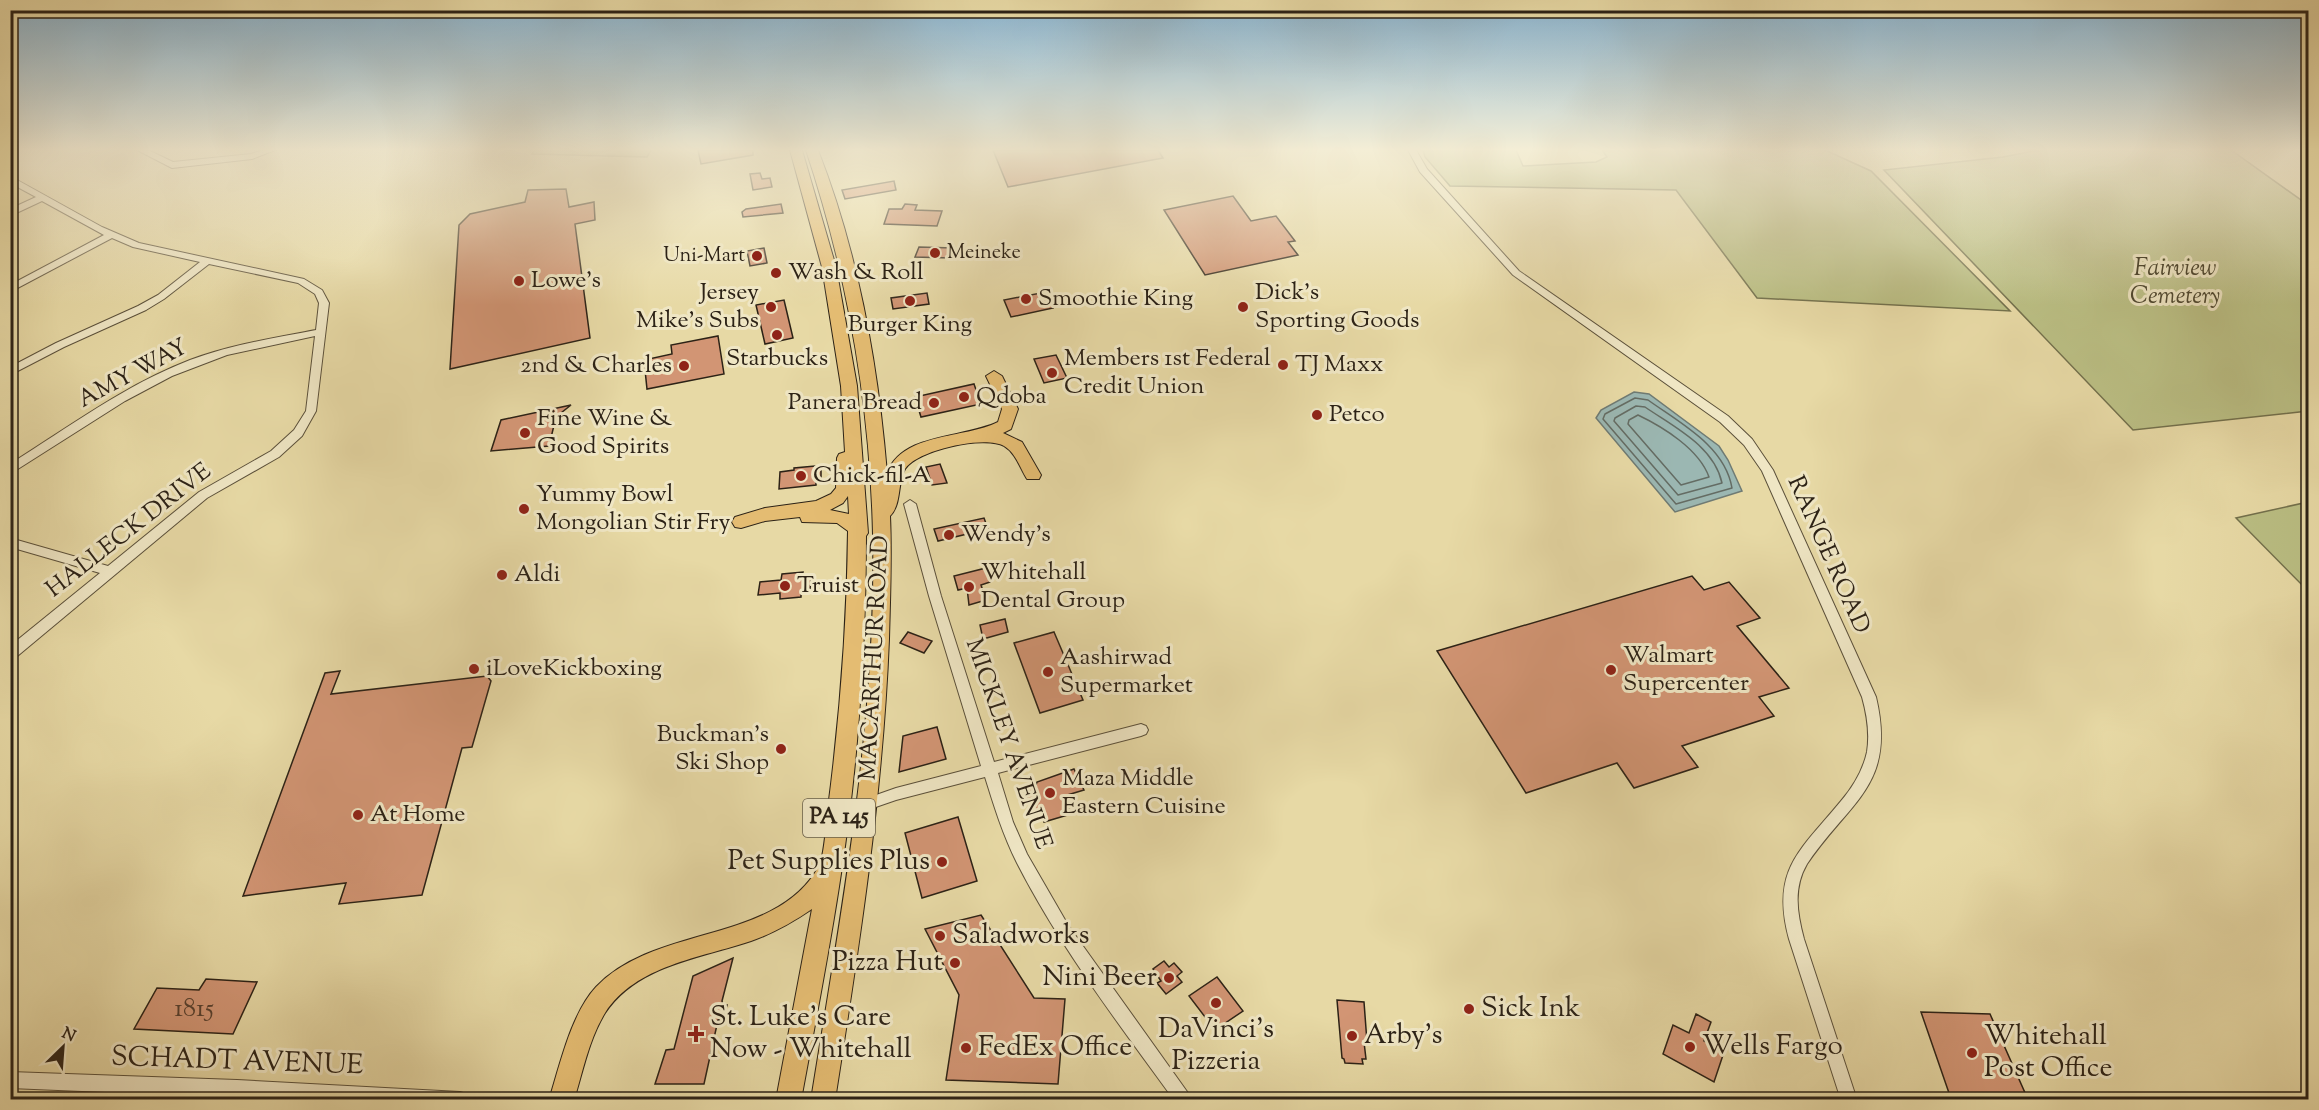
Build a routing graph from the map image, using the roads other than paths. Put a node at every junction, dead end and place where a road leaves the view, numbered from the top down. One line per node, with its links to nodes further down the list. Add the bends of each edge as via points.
1 (33, 202): 6 (street)
2 (52, 202): 7 (street, HALLECK DRIVE)
3 (810, 202): 13 (highway, MACARTHUR ROAD / PA 145, via 841,328)
4 (829, 202): 18 (highway, MACARTHUR ROAD / PA 145, via 864,345 874,416)
5 (1452, 202): 34 (street, RANGE ROAD, via 1516,273 1724,420 1748,442 1767,470 1865,687 1874,714 1873,761 1866,777 1831,824 1808,847 1794,874 1790,893 1793,926)
6 (10, 213)
7 (111, 235): 8 (street, HALLECK DRIVE, via 154,250); 9 (street)
8 (207, 261): 10 (street, HALLECK DRIVE, via 314,287 324,303); 11 (street, via 142,308)
9 (10, 289)
10 (320, 332): 15 (street, AMY WAY, via 244,348 181,368 137,390); 21 (street, HALLECK DRIVE, via 310,411 298,434 275,454 203,495)
11 (10, 372)
12 (994, 376): 14 (highway, via 1011,414 1005,425)
13 (855, 434): 19 (highway, MACARTHUR ROAD / PA 145); 19 (highway, via 846,449 845,486 836,498 818,507 765,514 741,522 838,515 849,519)
14 (985, 435): 16 (highway, via 1008,439 1017,445); 18 (highway, via 920,451 903,460)
15 (10, 470)
16 (1033, 475)
17 (910, 504): 24 (street, MICKLEY AVENUE)
18 (881, 518): 25 (highway, MACARTHUR ROAD / PA 145, via 880,644)
19 (859, 533): 26 (highway, MACARTHUR ROAD / PA 145, via 849,730)
20 (10, 542): 21 (street)
21 (109, 571): 22 (street, HALLECK DRIVE)
22 (10, 654)
23 (1141, 730): 24 (street)
24 (991, 771): 25 (street); 33 (street, MICKLEY AVENUE, via 1006,822 1040,894)
25 (867, 804): 32 (highway, MACARTHUR ROAD / PA 145)
26 (833, 861): 30 (highway, via 815,893 796,910 652,962 617,982 591,1015); 31 (highway, MACARTHUR ROAD / PA 145)
27 (10, 1080): 28 (street, SCHADT AVENUE)
28 (234, 1094): 29 (street, SCHADT AVENUE)
29 (460, 1100)
30 (561, 1100)
31 (788, 1100)
32 (823, 1100)
33 (1185, 1100)
34 (1849, 1100)

